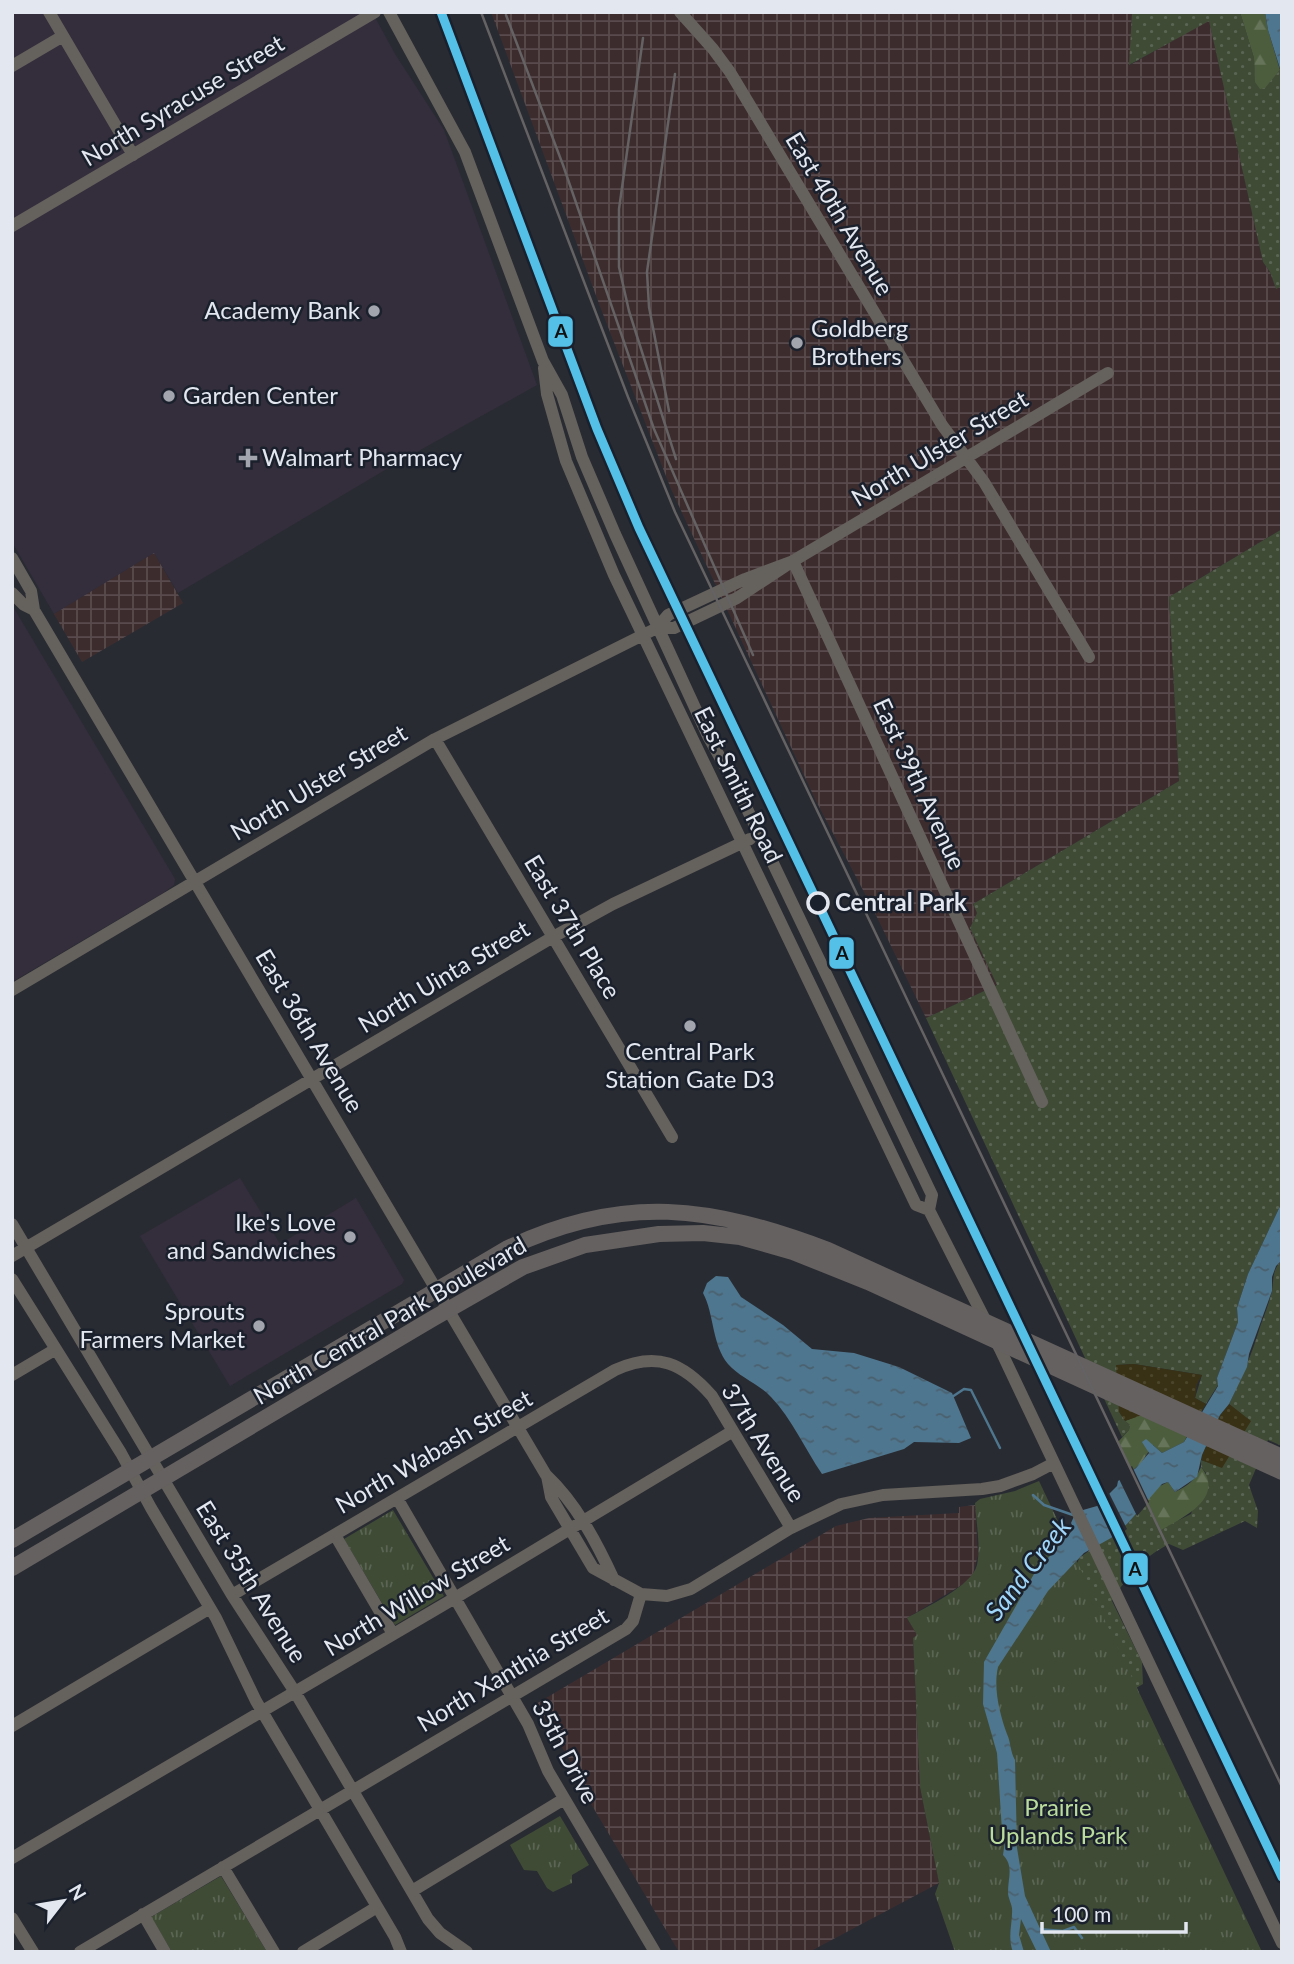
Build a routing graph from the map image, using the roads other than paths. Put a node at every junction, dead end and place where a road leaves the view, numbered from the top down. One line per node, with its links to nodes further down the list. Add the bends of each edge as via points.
1 (49, 12): 5 (street)
2 (374, 12): 7 (street, North Syracuse Street)
3 (389, 12): 9 (street, East Smith Road, via 464,152)
4 (680, 12): 11 (street, East 40th Avenue, via 730,72)
5 (63, 36): 6 (street); 7 (street)
6 (12, 66)
7 (133, 155): 8 (street, North Syracuse Street)
8 (12, 226)
9 (543, 361): 16 (street, East Smith Road, via 562,395 582,457); 17 (street, East Smith Road, via 566,461)
10 (1108, 373): 11 (street, North Ulster Street)
11 (965, 458): 13 (street, North Ulster Street); 18 (street, East 40th Avenue)
12 (12, 558): 15 (street, East 36th Avenue, via 30,591)
13 (793, 561): 16 (street, North Ulster Street, via 729,602 674,628); 26 (street, East 39th Avenue)
14 (12, 593): 15 (street, East 36th Avenue)
15 (34, 610): 22 (street, East 36th Avenue)
16 (657, 628): 17 (street, North Ulster Street); 20 (street, East Smith Road)
17 (642, 635): 19 (street, North Ulster Street); 21 (street, East Smith Road)
18 (1089, 657)
19 (435, 738): 22 (street, North Ulster Street); 23 (street, East 37th Place)
20 (759, 835): 21 (street, North Uinta Street); 28 (street, East Smith Road, via 932,1195)
21 (743, 843): 23 (street, North Uinta Street); 28 (street, East Smith Road, via 916,1205)
22 (194, 881): 24 (street, North Ulster Street); 25 (street, East 36th Avenue)
23 (553, 937): 25 (street, North Uinta Street); 27 (street, East 37th Place)
24 (12, 990)
25 (313, 1080): 30 (street, North Uinta Street); 33 (street, East 36th Avenue)
26 (1042, 1102)
27 (672, 1137)
28 (929, 1210): 41 (street, East Smith Road)
29 (12, 1224): 30 (street, East 35th Avenue)
30 (26, 1248): 31 (street, North Uinta Street); 40 (street, East 35th Avenue)
31 (12, 1256)
32 (12, 1279): 35 (street, East 35th Avenue)
33 (437, 1289): 34 (street, East 36th Avenue); 40 (main road, North Central Park Boulevard); 42 (main road, North Central Park Boulevard, via 508,1248 557,1228 612,1214 672,1211 733,1219 828,1250)
34 (449, 1309): 38 (street, East 36th Avenue); 42 (main road, North Central Park Boulevard, via 523,1267 569,1250 640,1236 703,1233 740,1237 868,1282); 45 (main road, North Central Park Boulevard)
35 (56, 1349): 37 (street); 43 (street, East 35th Avenue)
36 (662, 1361): 38 (street, North Wabash Street, via 636,1362 615,1370); 39 (street, 37th Avenue, via 696,1378)
37 (12, 1375)
38 (519, 1427): 44 (street, East 36th Avenue); 47 (street, North Wabash Street)
39 (733, 1431): 48 (street, North Willow Street); 49 (street, 37th Avenue)
40 (150, 1458): 43 (main road, North Central Park Boulevard); 45 (street, East 35th Avenue)
41 (1054, 1462): 49 (street, via 1000,1486 855,1500); 73 (street, East Smith Road)
42 (1278, 1463)
43 (130, 1470): 46 (street, East 35th Avenue); 52 (main road, North Central Park Boulevard)
44 (546, 1475): 48 (street, East 36th Avenue, via 564,1492); 50 (street, East 36th Avenue, via 551,1497)
45 (163, 1479): 46 (main road, North Central Park Boulevard); 56 (street, East 35th Avenue)
46 (141, 1492): 53 (main road, North Central Park Boulevard); 58 (street, East 35th Avenue)
47 (397, 1498): 51 (street, North Wabash Street); 57 (street, 35th Drive)
48 (582, 1522): 50 (street, North Willow Street); 54 (street, East 36th Avenue)
49 (791, 1528): 55 (street, via 685,1591 667,1596)
50 (570, 1529): 54 (street, East 36th Avenue, via 593,1568); 57 (street, North Willow Street)
51 (335, 1535): 56 (street, North Wabash Street); 59 (street)
52 (12, 1540)
53 (12, 1568)
54 (614, 1580): 55 (street, East 36th Avenue)
55 (641, 1594): 61 (street, North Xanthia Street, via 626,1629)
56 (232, 1595): 60 (street, East 35th Avenue)
57 (455, 1598): 59 (street, North Willow Street); 61 (street, 35th Drive)
58 (210, 1608): 62 (street, East 35th Avenue); 63 (street)
59 (393, 1634): 60 (street, North Willow Street)
60 (295, 1692): 62 (street, North Willow Street); 64 (street, East 35th Avenue)
61 (512, 1696): 64 (street, North Xanthia Street); 65 (street, 35th Drive)
62 (262, 1711): 66 (street, East 35th Avenue); 67 (street, North Willow Street)
63 (12, 1726)
64 (353, 1790): 66 (street, North Xanthia Street); 69 (street, East 35th Avenue)
65 (564, 1799): 69 (street); 81 (street, 35th Drive)
66 (320, 1809): 68 (street, North Xanthia Street); 70 (street, East 35th Avenue)
67 (12, 1858)
68 (223, 1867): 71 (street, North Xanthia Street); 77 (street)
69 (411, 1891): 80 (street, East 35th Avenue, via 433,1926)
70 (377, 1907): 78 (street); 79 (street, East 35th Avenue)
71 (143, 1914): 75 (street, North Xanthia Street); 76 (street)
72 (12, 1918): 74 (street)
73 (1282, 1943)
74 (33, 1952)
75 (80, 1952)
76 (165, 1952)
77 (274, 1952)
78 (303, 1952)
79 (401, 1952)
80 (467, 1952)
81 (655, 1952)

